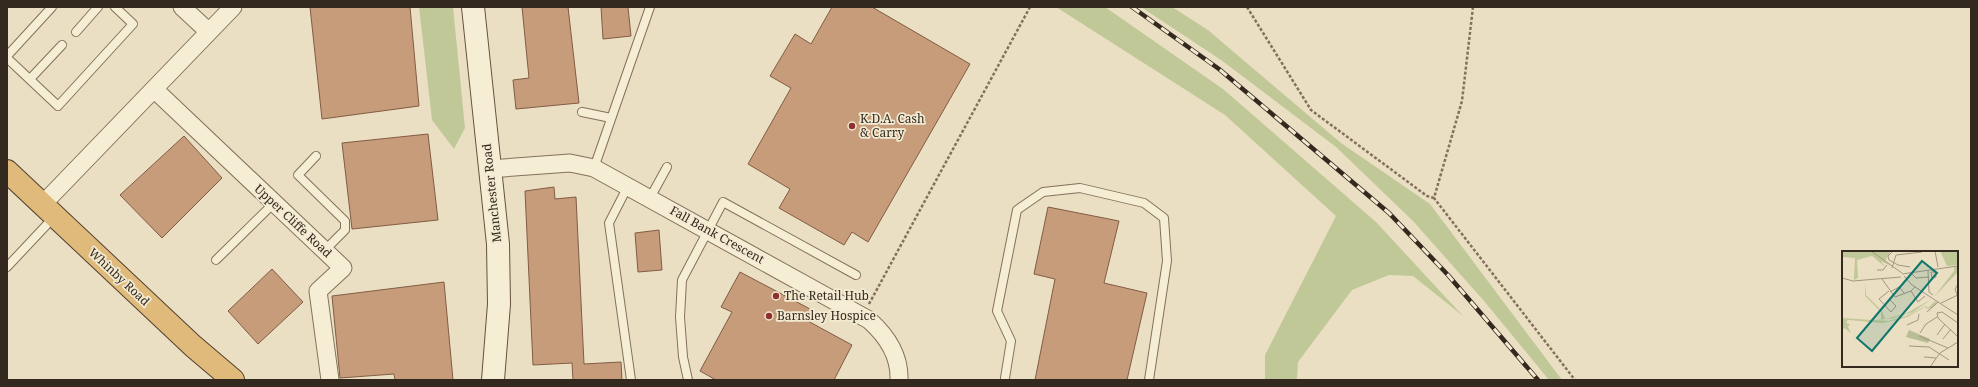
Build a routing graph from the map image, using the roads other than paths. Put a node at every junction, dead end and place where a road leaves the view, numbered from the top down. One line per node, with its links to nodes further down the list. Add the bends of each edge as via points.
1 (52, 7): 11 (lane)
2 (98, 7): 8 (lane)
3 (115, 7): 12 (lane, via 134,24 58,106)
4 (182, 7): 9 (street)
5 (233, 7): 9 (street)
6 (473, 7): 19 (main road, Manchester Road)
7 (650, 7): 15 (lane)
8 (76, 32)
9 (209, 32): 13 (street)
10 (62, 45): 12 (lane)
11 (7, 57): 12 (lane)
12 (30, 79)
13 (154, 89): 23 (street, Upper Cliffe Road); 24 (street)
14 (582, 112): 15 (lane)
15 (611, 118): 18 (lane)
16 (316, 156): 26 (lane, via 298,175 345,221 345,230)
17 (667, 167): 22 (lane)
18 (594, 168): 19 (street, Fall Bank Crescent, via 570,163); 21 (street, Fall Bank Crescent)
19 (489, 169): 33 (main road, Manchester Road, via 498,244 499,304)
20 (7, 171): 24 (highway, Whinby Road)
21 (628, 186): 22 (street, Fall Bank Crescent); 34 (lane, via 609,223)
22 (650, 198): 25 (street, Fall Bank Crescent)
23 (274, 203): 26 (street, Upper Cliffe Road); 27 (lane)
24 (48, 211): 28 (lane); 31 (highway, Whinby Road)
25 (709, 230): 29 (lane, via 723,202); 35 (lane, via 682,280 680,317 683,357); 36 (street, Fall Bank Crescent, via 863,316 882,332 890,345 899,369)
26 (325, 250): 32 (street, Upper Cliffe Road, via 343,268 318,291)
27 (216, 260)
28 (7, 267)
29 (856, 275)
30 (1005, 378): 37 (lane, via 1011,341 997,311 1017,210 1043,192 1080,188 1144,202 1164,218 1167,261)
31 (233, 380)
32 (330, 380)
33 (493, 380)
34 (631, 380)
35 (688, 380)
36 (899, 380)
37 (1150, 380)

